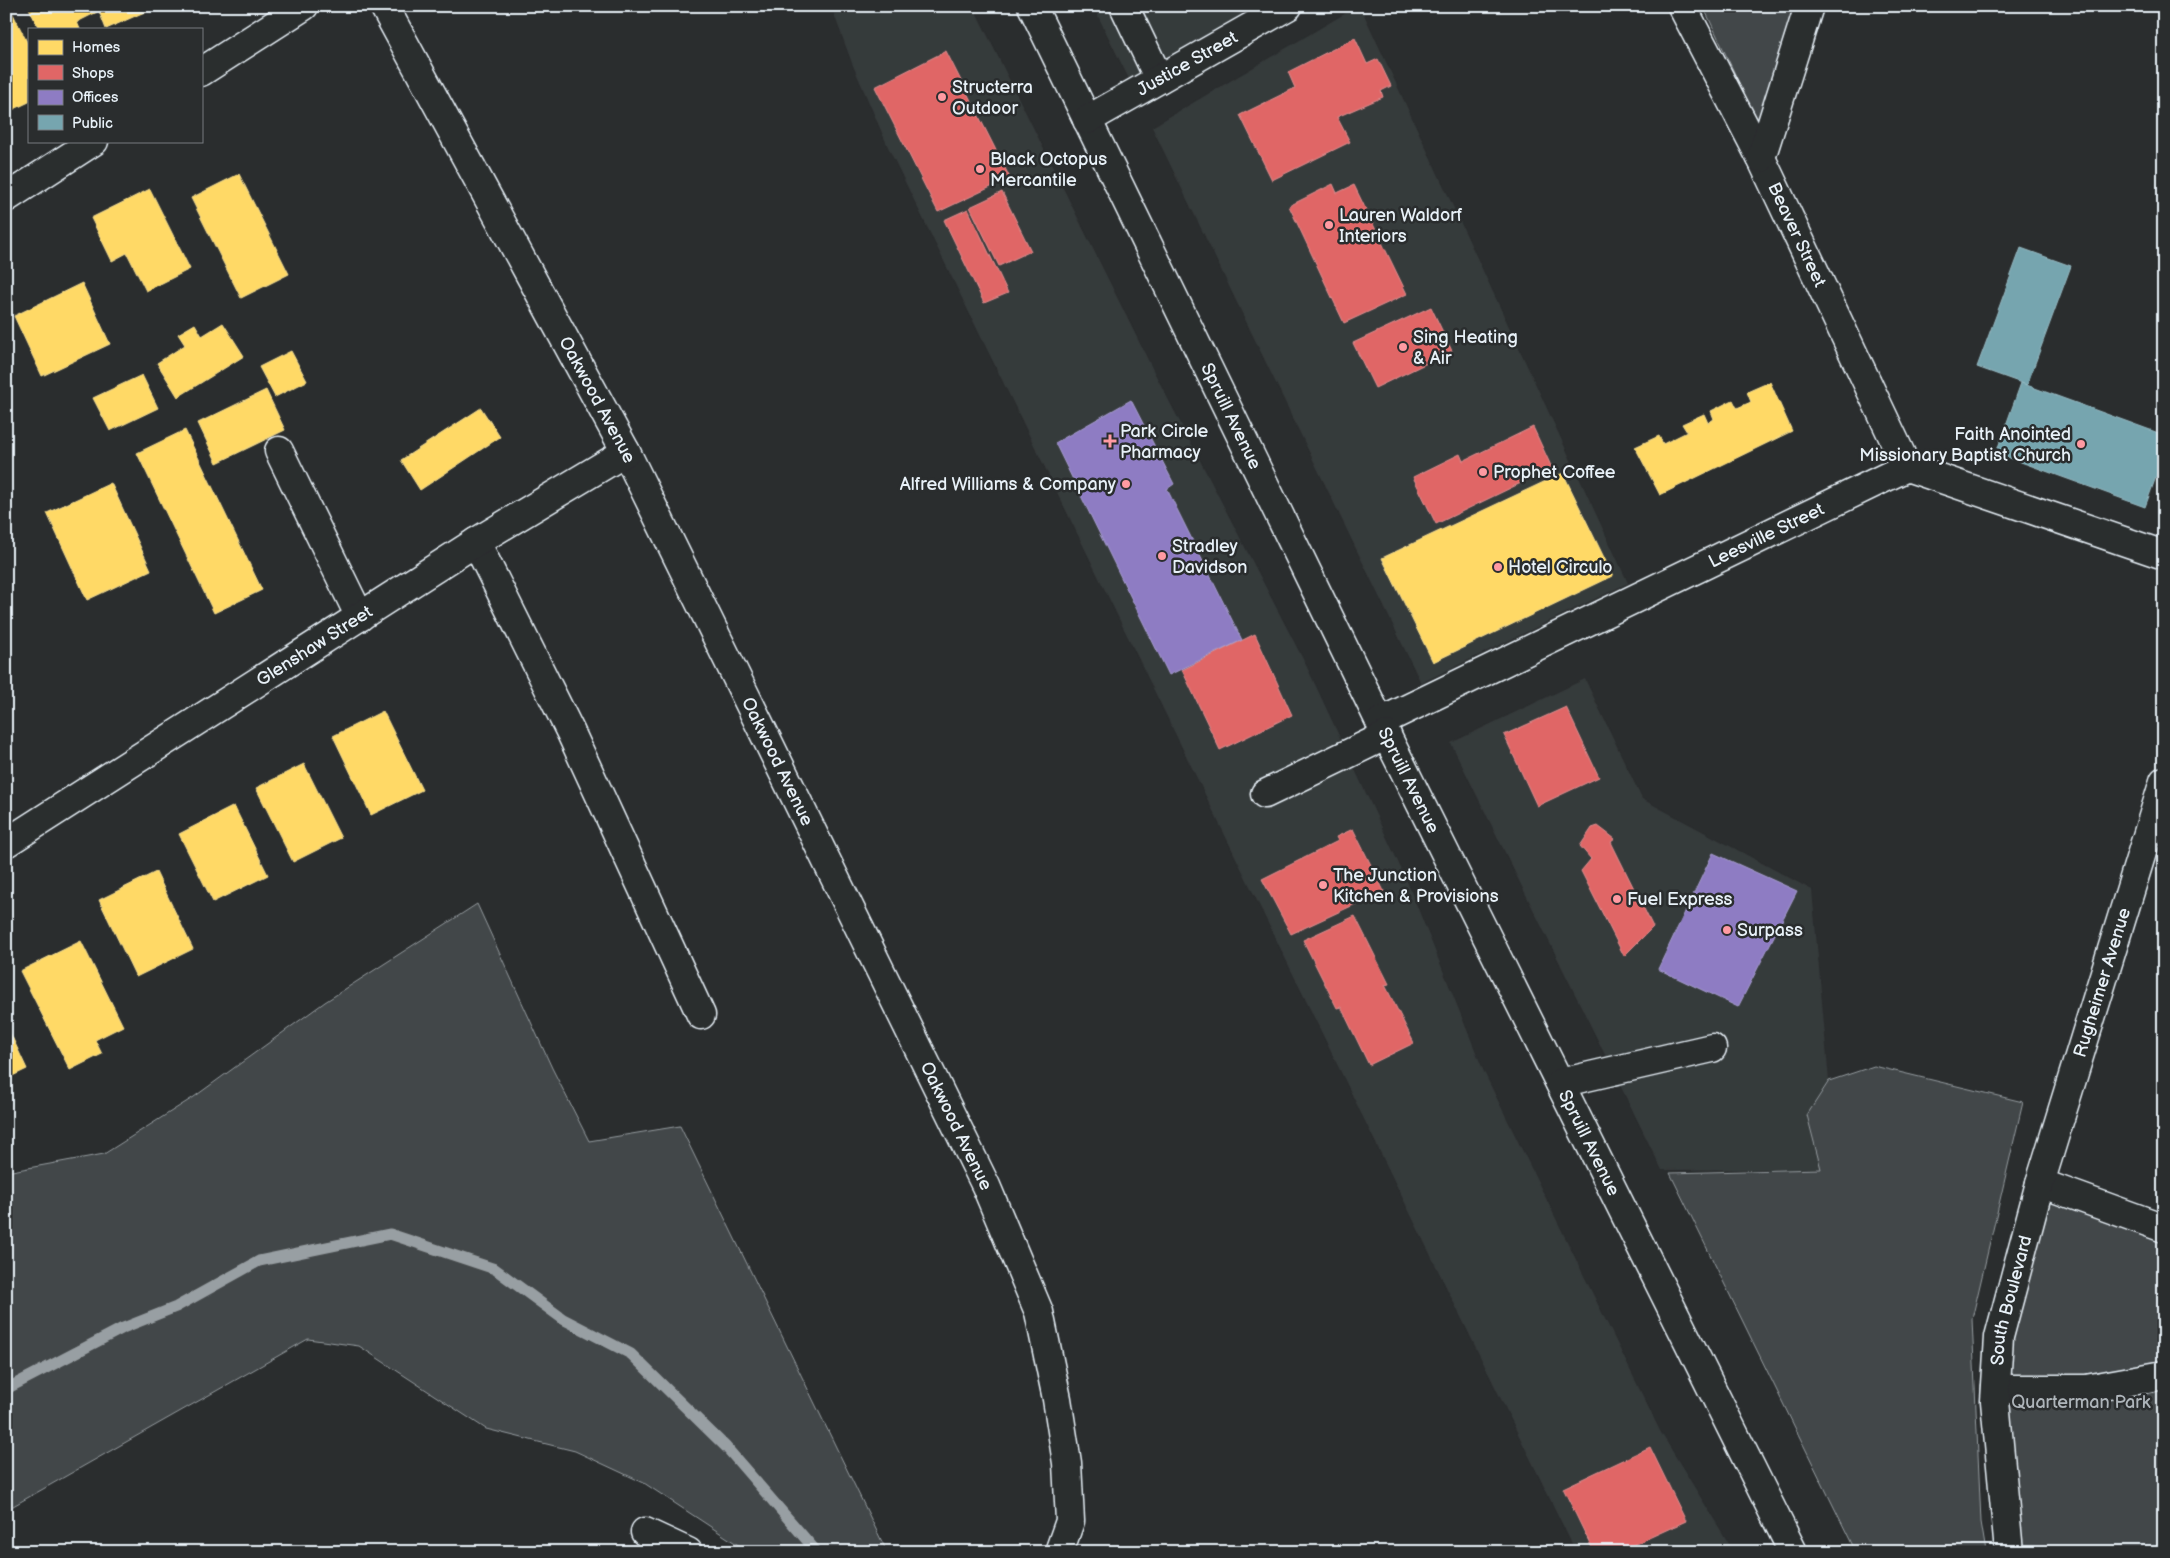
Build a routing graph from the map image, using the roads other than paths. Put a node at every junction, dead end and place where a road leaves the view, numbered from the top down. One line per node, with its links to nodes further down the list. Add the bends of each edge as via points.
1 (304, 6): 8 (street)
2 (384, 6): 15 (street, Oakwood Avenue)
3 (1032, 6): 10 (street, Spruill Avenue)
4 (1124, 6): 9 (street)
5 (1288, 6): 9 (street, Justice Street)
6 (1682, 6): 12 (street, Beaver Street)
7 (1809, 6): 12 (street)
8 (202, 71)
9 (1159, 79): 10 (street, Justice Street)
10 (1087, 120): 20 (street, Spruill Avenue)
11 (92, 142): 13 (street)
12 (1761, 158): 16 (street, Beaver Street)
13 (6, 198)
14 (279, 451): 19 (street)
15 (626, 452): 17 (street, Glenshaw Street); 33 (street, Oakwood Avenue, via 986,1186 1039,1312 1067,1463 1070,1521)
16 (1907, 467): 18 (street); 20 (street, Leesville Street)
17 (476, 542): 19 (street, Glenshaw Street); 24 (street, via 571,733)
18 (2164, 555)
19 (360, 617): 23 (street, Glenshaw Street)
20 (1383, 728): 22 (street, Leesville Street); 26 (street, Spruill Avenue)
21 (2164, 781): 27 (street, Rugheimer Avenue)
22 (1266, 794)
23 (6, 843)
24 (701, 1014)
25 (1712, 1048): 26 (street)
26 (1560, 1083): 34 (street, Spruill Avenue)
27 (2040, 1183): 28 (street); 30 (street, South Boulevard, via 1999,1337)
28 (2164, 1228)
29 (2164, 1375): 30 (street, via 2086,1389)
30 (1996, 1389): 35 (street, South Boulevard)
31 (645, 1532): 32 (street)
32 (688, 1552)
33 (1059, 1552)
34 (1793, 1552)
35 (2008, 1552)

